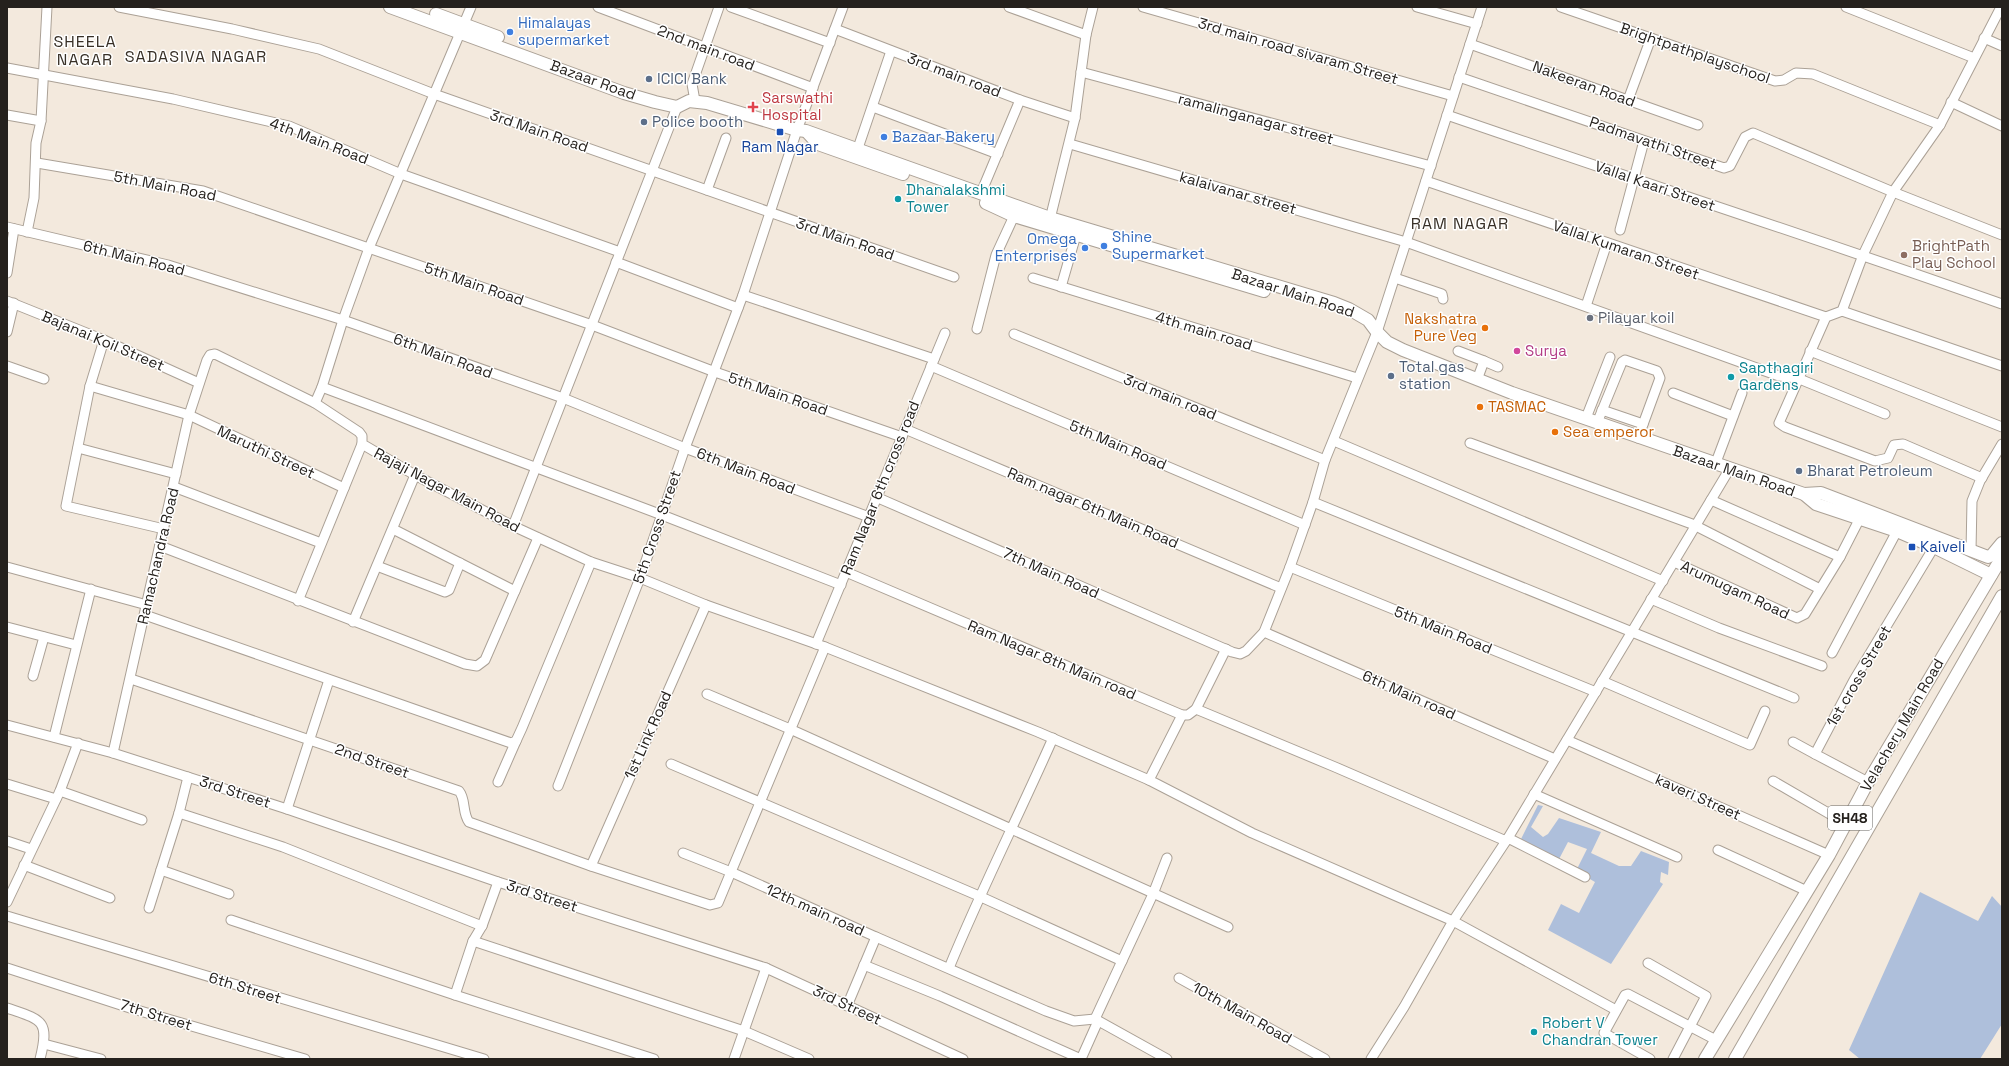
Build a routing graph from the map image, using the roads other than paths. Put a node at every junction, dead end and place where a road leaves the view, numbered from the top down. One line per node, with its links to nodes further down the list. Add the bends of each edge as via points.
1 (47, 7): 32 (street)
2 (119, 7): 35 (street, 3rd Main Road, via 319,49)
3 (390, 7): 19 (main road, Bazaar Road)
4 (414, 7): 19 (main road, Bazaar Road)
5 (471, 7): 19 (street)
6 (598, 7): 27 (street, 2nd main road)
7 (719, 7): 27 (street)
8 (731, 7): 24 (street)
9 (843, 7): 20 (street, 5th Cross Street)
10 (1009, 7): 21 (street)
11 (1093, 7): 21 (street)
12 (1144, 7): 36 (street, 3rd main road sivaram Street)
13 (1416, 7): 18 (street)
14 (1482, 7): 18 (street)
15 (1561, 7): 22 (street, Brightpathplayschool)
16 (1846, 7): 29 (street)
17 (2001, 7): 23 (street)
18 (1477, 24): 25 (street)
19 (462, 28): 35 (street); 40 (main road, Bazaar Road, via 668,101)
20 (835, 29): 24 (street, 5th Cross Street); 28 (street, 3rd main road)
21 (1086, 34): 31 (street)
22 (1651, 38): 38 (street); 47 (street, Brightpathplayschool, via 1775,81 1796,74 1813,74)
23 (1984, 38): 26 (street); 29 (street)
24 (830, 42): 34 (street, 5th Cross Street)
25 (1470, 44): 33 (street); 38 (street, Nakeeran Road)
26 (2002, 46)
27 (704, 48): 34 (street, 2nd main road); 40 (street)
28 (891, 51): 37 (street, 3rd main road); 41 (street)
29 (1974, 58): 39 (street)
30 (7, 68): 32 (street, 4th Main Road)
31 (1081, 72): 44 (street); 56 (street, ramalinganagar street)
32 (43, 75): 45 (street); 58 (street, 4th Main Road, via 173,99 289,126)
33 (1459, 77): 36 (street); 51 (street, Padmavathi Street)
34 (813, 88): 49 (street, 5th Cross Street)
35 (434, 94): 57 (street, 3rd Main Road); 58 (street)
36 (1454, 96): 43 (street)
37 (1020, 100): 44 (street, 3rd main road); 54 (street)
38 (1628, 100): 46 (street, Nakeeran Road)
39 (1951, 102): 47 (street); 48 (street)
40 (685, 104): 49 (main road, Bazaar Road, via 723,108); 57 (street)
41 (872, 107): 53 (street); 54 (street)
42 (7, 115): 45 (street)
43 (1447, 115): 56 (street); 59 (street, Vallal Kaari Street)
44 (1075, 118): 52 (street)
45 (40, 121): 55 (street, via 36,143)
46 (1698, 125)
47 (1940, 125): 62 (street)
48 (2002, 126)
49 (801, 130): 53 (main road, Bazaar Road); 64 (street, 5th Cross Street); 65 (main road, via 818,144 963,195)
50 (726, 138): 61 (street)
51 (1644, 140): 59 (street); 62 (street, Padmavathi Street, via 1727,168 1745,136 1753,133)
52 (1070, 144): 66 (street); 72 (street, kalaivanar street)
53 (858, 148): 63 (main road, Bazaar Road)
54 (998, 154): 63 (street)
55 (37, 162): 69 (street, via 34,198); 74 (street, 5th Main Road, via 203,191)
56 (1431, 166): 60 (street)
57 (652, 171): 61 (street, 3rd Main Road); 75 (street)
58 (400, 174): 74 (street); 75 (street, 4th Main Road)
59 (1634, 180): 68 (street); 76 (street, Vallal Kaari Street)
60 (1426, 182): 72 (street); 73 (street, Vallal Kumaran Street)
61 (707, 190): 64 (street, 3rd Main Road)
62 (1893, 192): 71 (street); 76 (street)
63 (981, 193): 66 (main road, Bazaar Road)
64 (769, 212): 79 (street, 3rd Main Road); 83 (street, 5th Cross Street)
65 (1014, 216): 66 (main road); 93 (street, via 996,255)
66 (1049, 222): 70 (main road); 94 (main road, Bazaar Main Road, via 1334,303 1362,316)
67 (11, 228): 69 (street, 6th Main Road); 78 (street)
68 (1620, 230)
69 (27, 232): 91 (street, 6th Main Road, via 168,265)
70 (1076, 235): 82 (street); 94 (main road, via 1333,311)
71 (2002, 235)
72 (1406, 242): 81 (street); 87 (street, kalaivanar street)
73 (1607, 243): 87 (street); 90 (street, Vallal Kumaran Street)
74 (370, 248): 91 (street); 92 (street, 5th Main Road)
75 (620, 252): 77 (street)
76 (1863, 256): 86 (street, Vallal Kaari Street); 89 (street)
77 (616, 262): 88 (street); 92 (street)
78 (7, 273)
79 (954, 277)
80 (1033, 278): 82 (street, 4th main road)
81 (1394, 278): 84 (street, via 1442,294); 94 (street)
82 (1062, 287): 109 (street, 4th main road)
83 (743, 295): 88 (street, 5th Cross Street); 104 (street, 5th Main Road)
84 (1443, 299)
85 (11, 302): 95 (street); 98 (street, Bajanai Koil Street)
86 (2002, 304)
87 (1586, 306): 110 (street, kalaivanar street, via 1779,376)
88 (738, 308): 108 (street, 5th Cross Street)
89 (1842, 311): 90 (street); 106 (street)
90 (1826, 317): 100 (street)
91 (343, 320): 115 (street); 118 (street, 6th Main Road)
92 (592, 325): 108 (street, 5th Main Road); 118 (street)
93 (977, 329)
94 (1374, 329): 109 (street); 112 (main road, Bazaar Main Road, via 1387,342)
95 (7, 332)
96 (944, 333): 104 (street, Ram Nagar 6th cross road)
97 (1014, 334): 135 (street, 3rd main road)
98 (104, 340): 113 (street, Bajanai Koil Street); 114 (street)
99 (1458, 351): 103 (street)
100 (1810, 351): 110 (street); 126 (street)
101 (1613, 359): 124 (street)
102 (207, 360): 113 (street, Ramachandra Road); 119 (street, Rajaji Nagar Main Road, via 210,355 215,354)
103 (1484, 361): 107 (street); 112 (street)
104 (932, 363): 127 (street, Ram Nagar 6th cross road); 151 (street, 5th Main Road)
105 (7, 366): 111 (street)
106 (2002, 366)
107 (1498, 367)
108 (715, 372): 127 (street, 5th Main Road); 134 (street, 5th Cross Street)
109 (1357, 378): 129 (street)
110 (1798, 378): 121 (street, kalaivanar street); 141 (street, via 1780,416 1779,423 1785,427 1875,461 1888,458 1894,446 1903,444)
111 (44, 379)
112 (1476, 380): 124 (main road, Bazaar Main Road)
113 (199, 383): 122 (street, Ramachandra Road)
114 (90, 386): 122 (street, Maruthi Street); 133 (street)
115 (322, 387): 119 (street); 137 (street)
116 (1742, 392): 123 (street)
117 (1673, 393): 123 (street)
118 (563, 398): 134 (street, 6th Main Road); 137 (street)
119 (315, 403): 131 (street, Rajaji Nagar Main Road, via 359,432)
120 (1602, 410): 124 (street); 125 (street); 125 (street, via 1622,362 1625,360 1658,371 1660,378)
121 (1885, 414)
122 (189, 415): 139 (street, Ramachandra Road); 143 (street, Maruthi Street)
123 (1733, 416): 136 (street)
124 (1592, 421): 128 (main road, Bazaar Main Road)
125 (1643, 424): 128 (street)
126 (2002, 427)
127 (903, 433): 145 (street, Ram Nagar 6th cross road); 176 (street, Ram nagar 6th Main Road)
128 (1638, 438): 136 (main road, Bazaar Main Road)
129 (1334, 441): 135 (street); 174 (street)
130 (1470, 443): 153 (street)
131 (362, 444): 140 (street, Rajaji Nagar Main Road); 143 (street)
132 (2002, 444): 141 (street)
133 (78, 448): 139 (street); 154 (street, via 66,506)
134 (685, 448): 148 (street, 5th Cross Street); 149 (street, 6th Main Road)
135 (1325, 460): 147 (street)
136 (1715, 465): 138 (main road, Bazaar Main Road)
137 (536, 467): 148 (street); 152 (street)
138 (1730, 470): 144 (main road, Bazaar Main Road); 146 (street)
139 (176, 474): 142 (street, Ramachandra Road)
140 (416, 475): 152 (street, Rajaji Nagar Main Road); 155 (street)
141 (1982, 478): 162 (street, via 1972,501)
142 (174, 487): 154 (street, Ramachandra Road); 158 (street)
143 (344, 488): 158 (street)
144 (1804, 494): 150 (main road, Bazaar Main Road, via 1816,504); 162 (main road, via 1821,493)
145 (876, 497): 149 (street, Ram Nagar 6th cross road); 193 (street, 7th Main Road)
146 (1712, 500): 153 (street); 163 (street)
147 (1313, 502): 151 (street); 189 (street)
148 (662, 515): 173 (street, 5th Cross Street); 175 (street)
149 (869, 517): 171 (street, Ram Nagar 6th cross road)
150 (1860, 518): 156 (main road, Bazaar Main Road); 163 (street)
151 (1305, 525): 170 (street)
152 (513, 526): 157 (street, Rajaji Nagar Main Road)
153 (1696, 526): 166 (street); 177 (street)
154 (164, 529): 160 (street, Ramachandra Road)
155 (393, 529): 167 (street); 168 (street)
156 (1897, 531): 161 (main road, Bazaar Main Road); 194 (street)
157 (538, 538): 165 (street, Rajaji Nagar Main Road); 179 (street)
158 (321, 543): 182 (street)
159 (2002, 543): 162 (main road, via 1988,557)
160 (160, 546): 182 (street); 183 (street, Ramachandra Road)
161 (1934, 547): 172 (main road, Bazaar Main Road); 216 (street, 1st cross Street, via 1854,680)
162 (1971, 551)
163 (1840, 557): 177 (street)
164 (2002, 557): 172 (main road, Velachery Main Road / SH48)
165 (591, 562): 173 (street, Rajaji Nagar Main Road); 212 (street)
166 (1674, 562): 174 (street); 177 (street, Arumugam Road, via 1797,618 1805,614)
167 (460, 563): 168 (street, via 449,590 445,592); 179 (street)
168 (377, 566): 186 (street)
169 (7, 567): 178 (street)
170 (1290, 567): 176 (street); 200 (street, 5th Main Road)
171 (846, 572): 175 (street, Ram Nagar 6th cross road); 205 (street, Ram Nagar 8th Main road)
172 (1991, 575): 223 (main road, Velachery Main Road / SH48)
173 (640, 578): 184 (street, Rajaji Nagar Main Road); 225 (street, 5th Cross Street)
174 (1663, 581): 181 (street)
175 (841, 585): 192 (street, Ram Nagar 6th cross road)
176 (1281, 588): 188 (street)
177 (1820, 588)
178 (91, 589): 183 (street); 191 (street)
179 (514, 591): 186 (street, via 485,660 477,666 465,664)
180 (2002, 596): 293 (main road, Velachery Main Road / SH48)
181 (1652, 599): 189 (street); 195 (street, via 1719,628)
182 (298, 601): 186 (street)
183 (147, 605): 185 (street, Ramachandra Road)
184 (706, 605): 192 (street, Rajaji Nagar Main Road); 243 (street, 1st Link Road)
185 (145, 614): 197 (street, Ramachandra Road); 198 (street)
186 (353, 622)
187 (7, 627): 190 (street)
188 (1264, 632): 193 (street, 7th Main Road, via 1243,652 1237,653); 217 (street, 6th Main road)
189 (1632, 632): 199 (street); 202 (street)
190 (44, 637): 191 (street); 196 (street)
191 (76, 645): 208 (street)
192 (820, 646): 207 (street, Ram Nagar 6th cross road); 209 (street, Rajaji Nagar Main Road)
193 (1226, 649): 203 (street)
194 (1832, 653)
195 (1822, 666)
196 (33, 676)
197 (131, 679): 210 (street, 2nd Street); 215 (street, Ramachandra Road)
198 (329, 680): 210 (street); 212 (street, via 511,743)
199 (1602, 681): 200 (street); 204 (street, via 1750,745)
200 (1596, 692): 211 (street)
201 (707, 694): 207 (street)
202 (1794, 698)
203 (1196, 709): 205 (street, via 1188,715); 234 (street)
204 (1765, 712)
205 (1182, 715): 220 (street)
206 (7, 725): 208 (street, 3rd Street)
207 (790, 730): 228 (street, Ram Nagar 6th cross road); 233 (street)
208 (54, 737): 214 (street, 3rd Street)
209 (1053, 738): 220 (street, Rajaji Nagar Main Road); 233 (street)
210 (309, 739): 229 (street); 243 (street, 2nd Street, via 459,791 469,822)
211 (1567, 740): 217 (street); 239 (street, kaveri Street)
212 (516, 741): 222 (street)
213 (1793, 742): 216 (street)
214 (78, 743): 215 (street, 3rd Street); 227 (street)
215 (114, 753): 219 (street, 3rd Street)
216 (1815, 754): 223 (street)
217 (1555, 759): 226 (street)
218 (671, 764): 228 (street)
219 (188, 777): 229 (street, 3rd Street); 230 (street)
220 (1149, 780): 257 (street, Rajaji Nagar Main Road, via 1252,833)
221 (1773, 781): 232 (street)
222 (498, 782)
223 (1868, 782): 232 (main road, Velachery Main Road / SH48)
224 (7, 784): 227 (street)
225 (558, 786)
226 (1534, 794): 234 (street); 240 (street)
227 (58, 795): 231 (street); 236 (street)
228 (759, 802): 245 (street, Ram Nagar 6th cross road); 251 (street)
229 (287, 809): 247 (street, 3rd Street)
230 (179, 813): 244 (street); 258 (street, via 283,847)
231 (142, 820)
232 (1847, 824): 239 (main road, Velachery Main Road / SH48)
233 (1012, 830): 250 (street); 251 (street)
234 (1507, 839): 246 (street); 257 (street)
235 (7, 841): 236 (street)
236 (31, 849): 242 (street)
237 (1718, 850): 248 (street)
238 (683, 853): 245 (street, 12th main road)
239 (1829, 855): 248 (main road, Velachery Main Road / SH48)
240 (1677, 857)
241 (1166, 858): 250 (street)
242 (24, 865): 252 (street); 253 (street)
243 (591, 866): 245 (street, Ram Nagar 6th cross road, via 710,905 718,903)
244 (161, 870): 249 (street); 254 (street)
245 (731, 872): 260 (street, 12th main road)
246 (1585, 877)
247 (498, 882): 258 (street); 266 (street, 3rd Street)
248 (1807, 892): 276 (main road, Velachery Main Road / SH48)
249 (229, 894)
250 (1153, 894): 259 (street); 262 (street)
251 (979, 896): 262 (street); 267 (street)
252 (110, 898)
253 (7, 902)
254 (149, 908)
255 (7, 916): 281 (street, 6th Street)
256 (231, 920): 269 (street)
257 (1453, 921): 272 (street, Rajaji Nagar Main Road); 289 (street)
258 (482, 926): 261 (street)
259 (1228, 927)
260 (876, 937): 264 (street, 12th main road); 267 (street)
261 (473, 941): 269 (street); 275 (street)
262 (1122, 961): 273 (street)
263 (1648, 963): 274 (street, via 1706,996)
264 (864, 965): 270 (street, 12th main road); 286 (street)
265 (7, 968): 280 (street, 7th Street, via 130,1008)
266 (766, 968): 270 (street, 3rd Street); 275 (street)
267 (949, 968): 273 (street, via 1074,1021)
268 (1179, 978): 288 (street, 10th Main Road)
269 (455, 995): 282 (street)
270 (847, 1006): 285 (street, 3rd Street)
271 (7, 1008): 277 (street, via 29,1015 43,1025 46,1033)
272 (1616, 1010): 274 (street, via 1628,994); 290 (street, via 1604,1033)
273 (1096, 1020): 286 (street); 287 (street)
274 (1689, 1028): 276 (street); 291 (street)
275 (744, 1031): 283 (street); 284 (street)
276 (1714, 1043): 292 (main road, Velachery Main Road / SH48)
277 (44, 1044): 278 (street); 279 (street)
278 (40, 1059)
279 (101, 1059)
280 (305, 1059)
281 (484, 1059)
282 (654, 1059)
283 (734, 1059)
284 (809, 1059)
285 (963, 1059)
286 (1081, 1059)
287 (1167, 1059)
288 (1325, 1059)
289 (1371, 1059)
290 (1650, 1059)
291 (1674, 1059)
292 (1705, 1059)
293 (1735, 1059)

